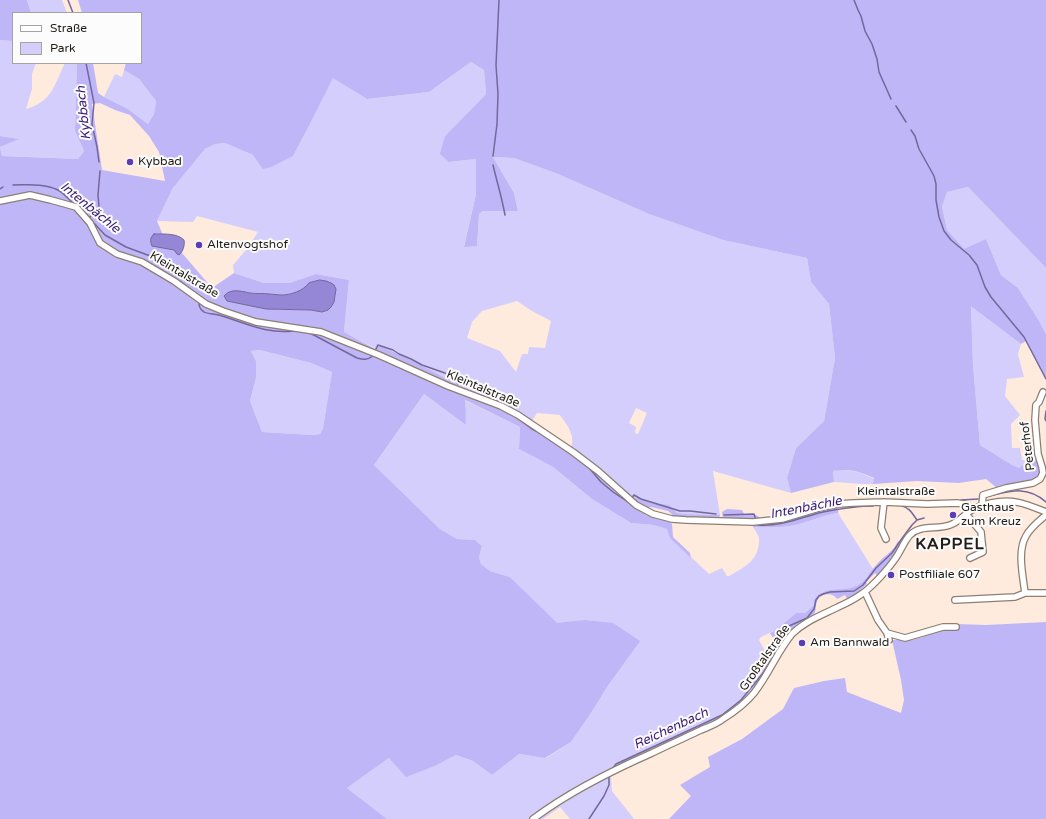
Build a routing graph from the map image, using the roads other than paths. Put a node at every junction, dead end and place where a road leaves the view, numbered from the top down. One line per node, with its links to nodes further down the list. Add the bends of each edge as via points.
1 (0, 201): 3 (street, Kleintalstraße, via 30,195 76,207 90,223 100,243 117,254 142,262 206,304 256,322 321,332 518,414 598,471 636,505 653,514 672,519 753,522 782,519 838,504)
2 (1043, 392): 4 (street, Peterhof, via 1040,402 1036,405 1035,420 1038,454 1043,473 1040,479 983,495)
3 (884, 502): 5 (street, Kleintalstraße, via 957,503); 9 (street, via 881,528)
4 (983, 502): 5 (street, Großtalstraße); 6 (street, Großtalstraße, via 1013,501)
5 (974, 509): 7 (street, Großtalstraße)
6 (1046, 512)
7 (966, 514): 10 (street, via 981,532 982,538 983,552); 11 (street, Großtalstraße, via 949,525 916,530 896,558)
8 (1046, 515): 12 (street, via 1028,532 1022,546)
9 (886, 539)
10 (970, 558)
11 (865, 592): 16 (street); 18 (street, Großtalstraße, via 807,622 797,630 782,648 754,693 722,721 606,775)
12 (1025, 592): 13 (street); 14 (street, via 1015,597)
13 (1046, 593)
14 (955, 600)
15 (956, 627): 16 (street, via 944,627 905,638)
16 (887, 633): 17 (street)
17 (889, 640)
18 (533, 819)

